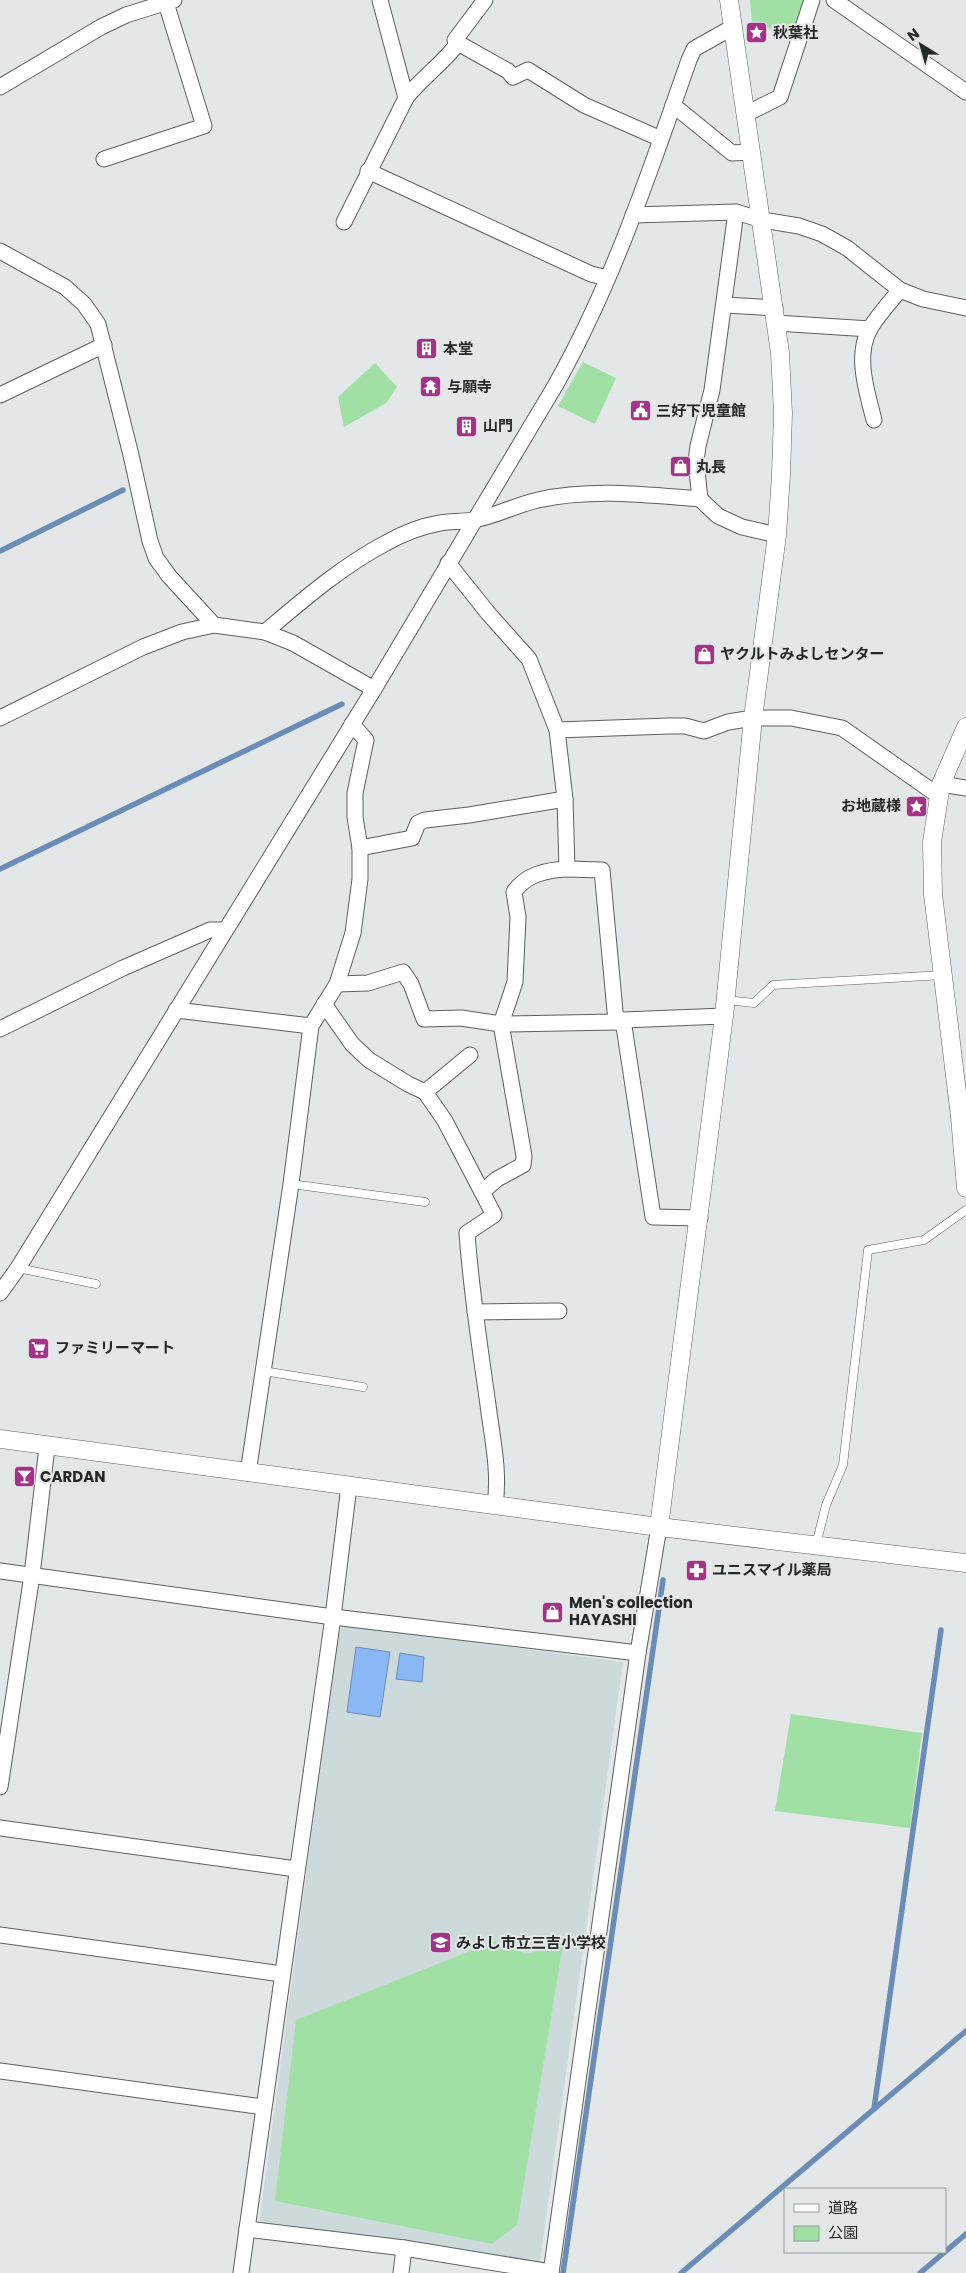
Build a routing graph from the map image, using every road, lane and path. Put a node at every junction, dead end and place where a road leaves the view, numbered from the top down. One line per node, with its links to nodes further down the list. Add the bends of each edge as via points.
1 (380, 0): 11 (street)
2 (485, 0): 8 (street, via 455,40)
3 (729, 0): 7 (street)
4 (812, 0): 13 (street, via 780,97)
5 (834, 0): 10 (street)
6 (170, 2): 9 (street, via 126,15 100,27); 16 (street, via 204,126)
7 (734, 27): 12 (street, via 694,49); 13 (street)
8 (458, 43): 11 (street); 14 (street, via 513,77 528,70 584,105)
9 (0, 87)
10 (965, 89)
11 (406, 98): 17 (street)
12 (673, 105): 14 (street); 15 (street, via 732,153)
13 (746, 114): 15 (street)
14 (661, 139): 19 (street)
15 (751, 152): 20 (street)
16 (104, 159)
17 (368, 171): 21 (street); 23 (street, via 574,267)
18 (736, 212): 19 (street); 20 (street); 25 (street)
19 (634, 216): 23 (street)
20 (762, 220): 24 (street, via 799,226 828,237); 27 (street)
21 (344, 222)
22 (0, 251): 29 (street, via 65,287 84,304 98,324)
23 (607, 278): 33 (street, via 583,337)
24 (900, 290): 26 (street, via 923,299); 28 (street)
25 (725, 305): 27 (street); 32 (street, via 712,390 696,461)
26 (966, 308)
27 (775, 315): 28 (street); 34 (street, via 783,413)
28 (870, 329): 31 (street, via 864,346 864,378)
29 (104, 345): 30 (street); 36 (street, via 153,550 169,576)
30 (0, 395)
31 (874, 420)
32 (700, 499): 33 (street, via 613,492 570,495 538,500); 34 (street, via 718,516 742,527)
33 (474, 520): 35 (street); 37 (street, via 438,523 387,542 313,592)
34 (777, 534): 40 (street)
35 (448, 563): 38 (street); 43 (street, via 529,659)
36 (214, 625): 37 (street); 39 (street, via 182,632 143,647)
37 (265, 632): 38 (street, via 293,643)
38 (374, 689): 41 (street)
39 (0, 718)
40 (753, 718): 43 (street, via 728,722 704,731 686,726); 45 (street, via 791,718 842,728); 53 (street)
41 (352, 724): 47 (street, via 366,740 355,793); 49 (street)
42 (966, 727): 45 (street)
43 (557, 730): 46 (street)
44 (966, 788): 45 (street)
45 (940, 790): 50 (street, via 932,842 933,894)
46 (565, 799): 47 (street, via 425,820 418,823 412,838); 48 (street)
47 (360, 848): 51 (street, via 360,879 353,932)
48 (567, 869): 55 (street, via 602,870); 56 (street, via 535,875 514,892 518,917 515,982)
49 (224, 930): 54 (street); 58 (street, via 210,930 122,968)
50 (944, 975): 53 (lane, via 773,985 754,1004); 61 (street)
51 (337, 984): 52 (street); 56 (street, via 368,983 403,972 424,1019 461,1018)
52 (324, 1004): 57 (street); 60 (street, via 352,1044 369,1060)
53 (725, 1008): 55 (street); 67 (street)
54 (176, 1010): 57 (street); 68 (street)
55 (619, 1021): 56 (street); 67 (street, via 654,1217)
56 (501, 1024): 64 (street, via 523,1165 497,1179)
57 (311, 1026): 62 (street)
58 (0, 1029)
59 (470, 1055): 60 (street)
60 (425, 1092): 64 (street, via 445,1121)
61 (963, 1117): 63 (street)
62 (291, 1184): 65 (lane); 73 (street)
63 (966, 1188)
64 (482, 1192): 72 (street, via 494,1215 467,1234)
65 (425, 1202)
66 (966, 1210): 81 (lane, via 924,1240 868,1250 842,1465 826,1505)
67 (700, 1218): 80 (street)
68 (18, 1268): 69 (lane); 70 (street)
69 (96, 1284)
70 (0, 1293)
71 (559, 1311): 72 (street)
72 (475, 1312): 79 (street, via 498,1488)
73 (263, 1371): 74 (lane); 77 (street)
74 (363, 1387)
75 (0, 1439): 76 (street)
76 (48, 1447): 77 (street); 84 (street)
77 (248, 1473): 78 (street)
78 (349, 1486): 79 (street); 85 (street)
79 (495, 1504): 80 (street)
80 (659, 1527): 81 (street); 86 (street)
81 (816, 1545): 82 (street)
82 (966, 1563)
83 (0, 1571): 84 (street)
84 (32, 1575): 85 (street); 87 (street)
85 (332, 1617): 86 (street); 89 (street)
86 (638, 1654): 96 (street)
87 (0, 1787)
88 (0, 1828): 89 (street)
89 (296, 1869): 91 (street)
90 (0, 1935): 91 (street)
91 (282, 1974): 93 (street)
92 (0, 2071): 93 (street)
93 (263, 2107): 94 (street)
94 (247, 2229): 95 (street); 97 (street)
95 (404, 2248): 96 (street); 98 (street)
96 (551, 2272)
97 (241, 2273)
98 (401, 2273)

